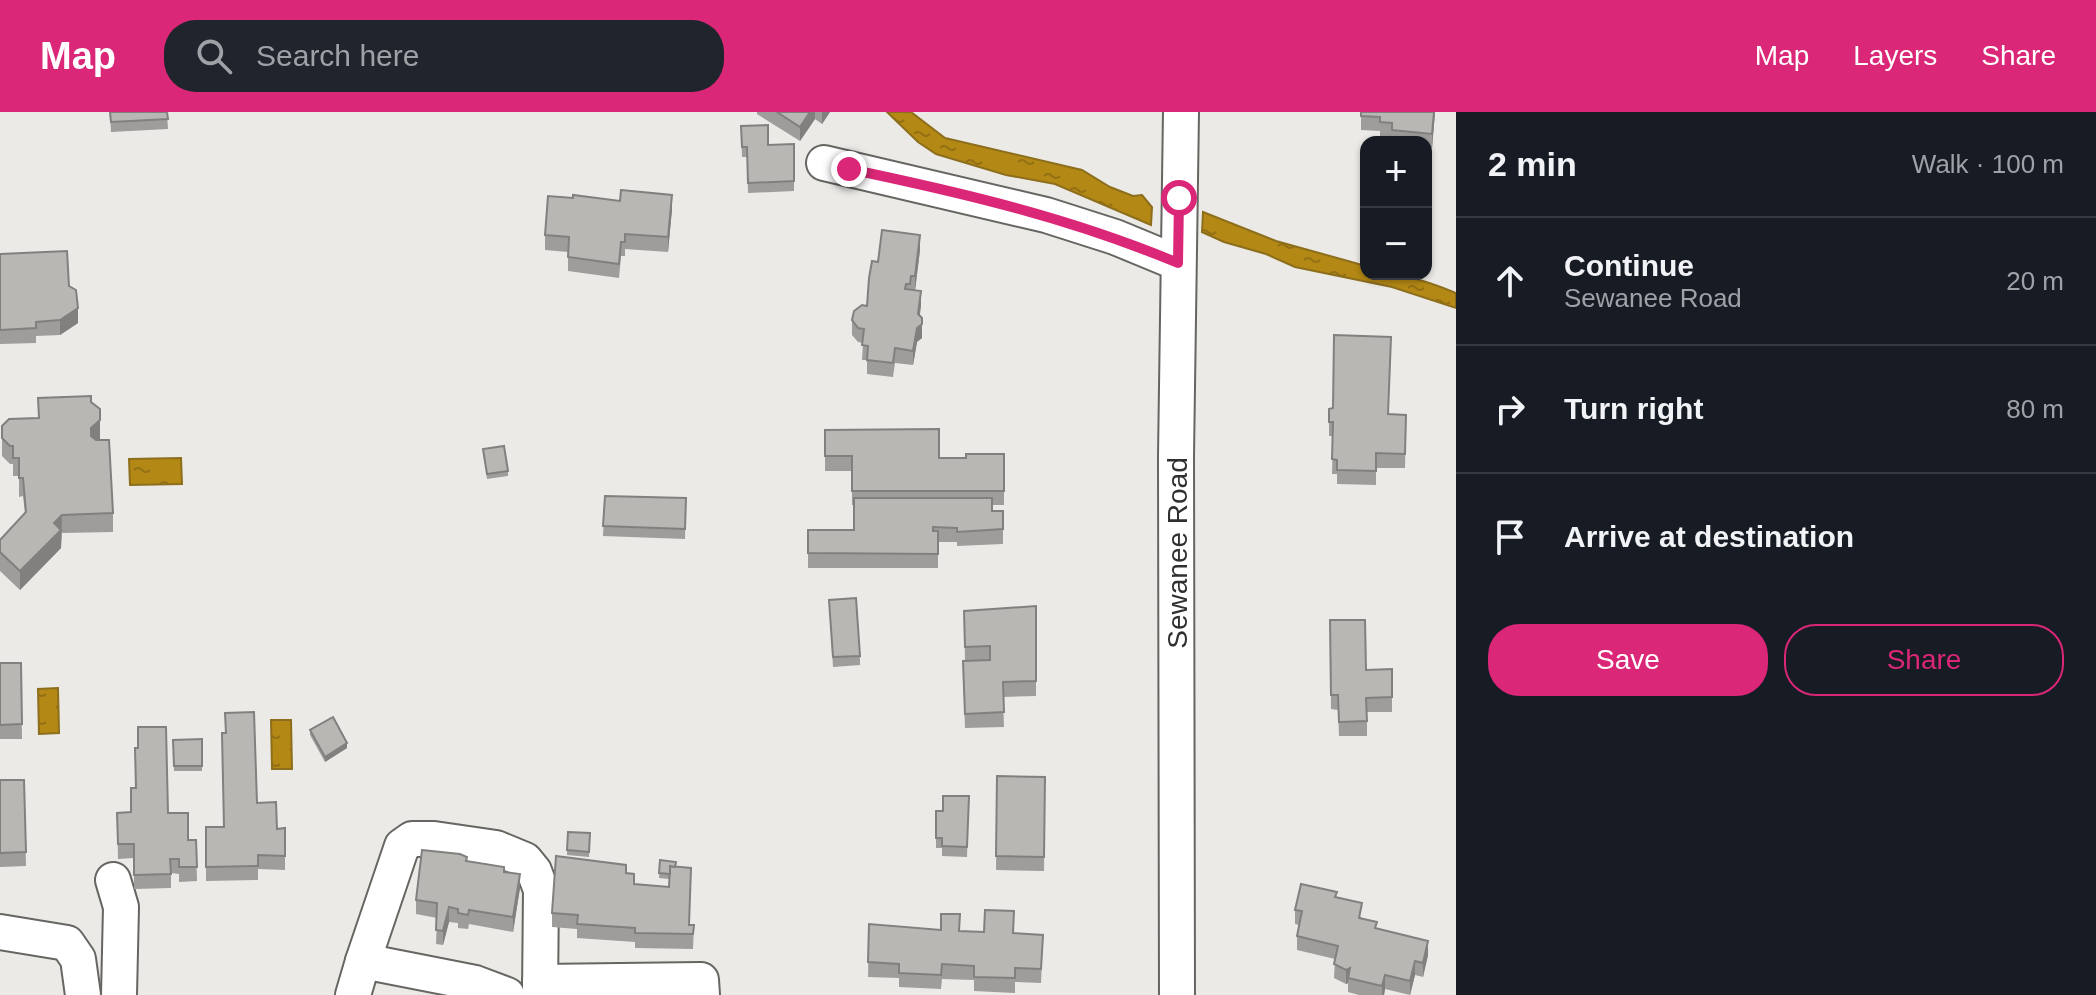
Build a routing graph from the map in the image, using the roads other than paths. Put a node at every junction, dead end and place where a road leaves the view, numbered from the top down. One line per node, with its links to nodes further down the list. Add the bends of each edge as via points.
1 (1181, 112): 3 (street, Sewanee Road)
2 (824, 163): 3 (street, via 1046,215)
3 (1178, 263): 13 (street, Sewanee Road)
4 (113, 880): 9 (street, via 121,907)
5 (0, 932): 8 (street, via 67,943 78,959)
6 (363, 961): 7 (street, via 402,846 412,839 450,841 513,854 534,871 541,890); 10 (street); 11 (street, via 475,983)
7 (540, 989): 12 (street, via 701,980)
8 (83, 995)
9 (119, 995)
10 (353, 995)
11 (507, 995)
12 (702, 995)
13 (1177, 995)

